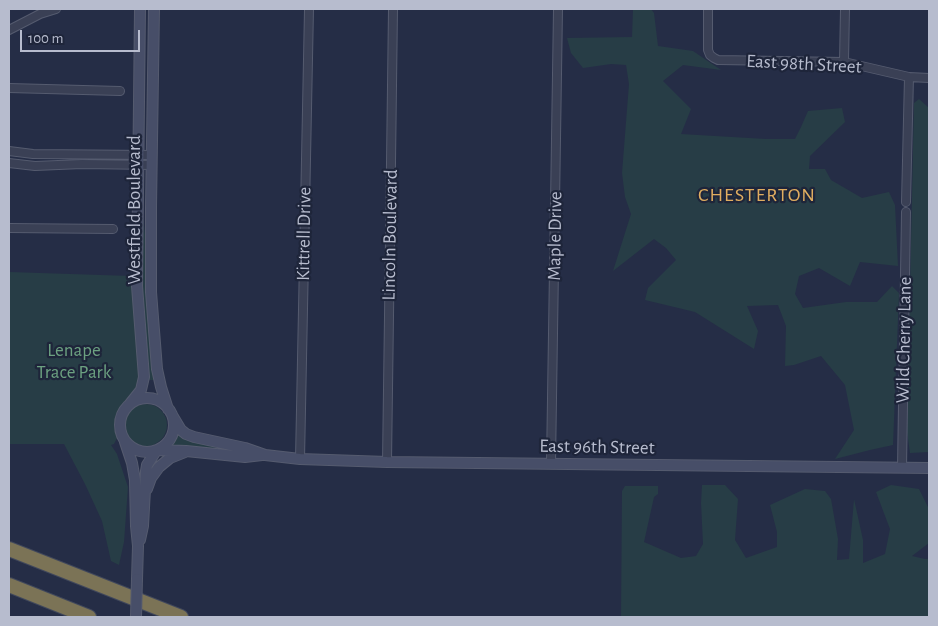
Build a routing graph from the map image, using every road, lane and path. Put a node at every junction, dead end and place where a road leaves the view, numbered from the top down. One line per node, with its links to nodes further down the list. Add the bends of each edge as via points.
1 (56, 9): 9 (street)
2 (140, 9): 16 (main road, Westfield Boulevard)
3 (154, 9): 17 (main road, Westfield Boulevard)
4 (309, 9): 29 (street, Kittrell Drive)
5 (393, 9): 30 (street, Lincoln Boulevard)
6 (558, 9): 31 (street, Maple Drive)
7 (708, 9): 10 (street, East 98th Street, via 707,44 710,55 718,60)
8 (845, 9): 10 (street)
9 (9, 30)
10 (844, 62): 11 (street, East 98th Street)
11 (909, 77): 12 (street, East 98th Street); 19 (street)
12 (929, 78)
13 (9, 88): 14 (street)
14 (120, 90)
15 (9, 151): 16 (street)
16 (138, 160): 17 (street); 18 (street, via 35,166); 23 (main road, Westfield Boulevard, via 137,286 144,377 141,390)
17 (151, 160): 24 (main road, Westfield Boulevard, via 151,292 157,369)
18 (9, 163)
19 (906, 202)
20 (906, 212): 32 (street, Wild Cherry Lane)
21 (9, 228): 22 (street)
22 (113, 229)
23 (130, 405): 24 (main road, via 140,399 151,399); 25 (main road, via 120,421 120,432)
24 (170, 412): 26 (main road, via 174,427 172,435); 28 (main road, East 96th Street, via 178,426 189,435)
25 (125, 442): 26 (main road, via 139,451); 35 (main road, via 135,480)
26 (158, 450): 27 (main road, East 96th Street); 34 (main road, via 147,465)
27 (190, 451): 28 (main road, East 96th Street, via 245,457); 34 (main road, via 178,454 159,467)
28 (265, 455): 29 (main road, East 96th Street)
29 (300, 459): 30 (main road, East 96th Street)
30 (387, 462): 31 (main road, East 96th Street)
31 (551, 463): 32 (main road, East 96th Street)
32 (902, 468): 33 (main road, East 96th Street)
33 (929, 468)
34 (144, 494): 35 (main road, via 143,526)
35 (138, 546): 39 (main road, bridge)
36 (9, 549): 40 (highway)
37 (9, 586): 38 (highway)
38 (89, 617)
39 (136, 617)
40 (180, 617)

